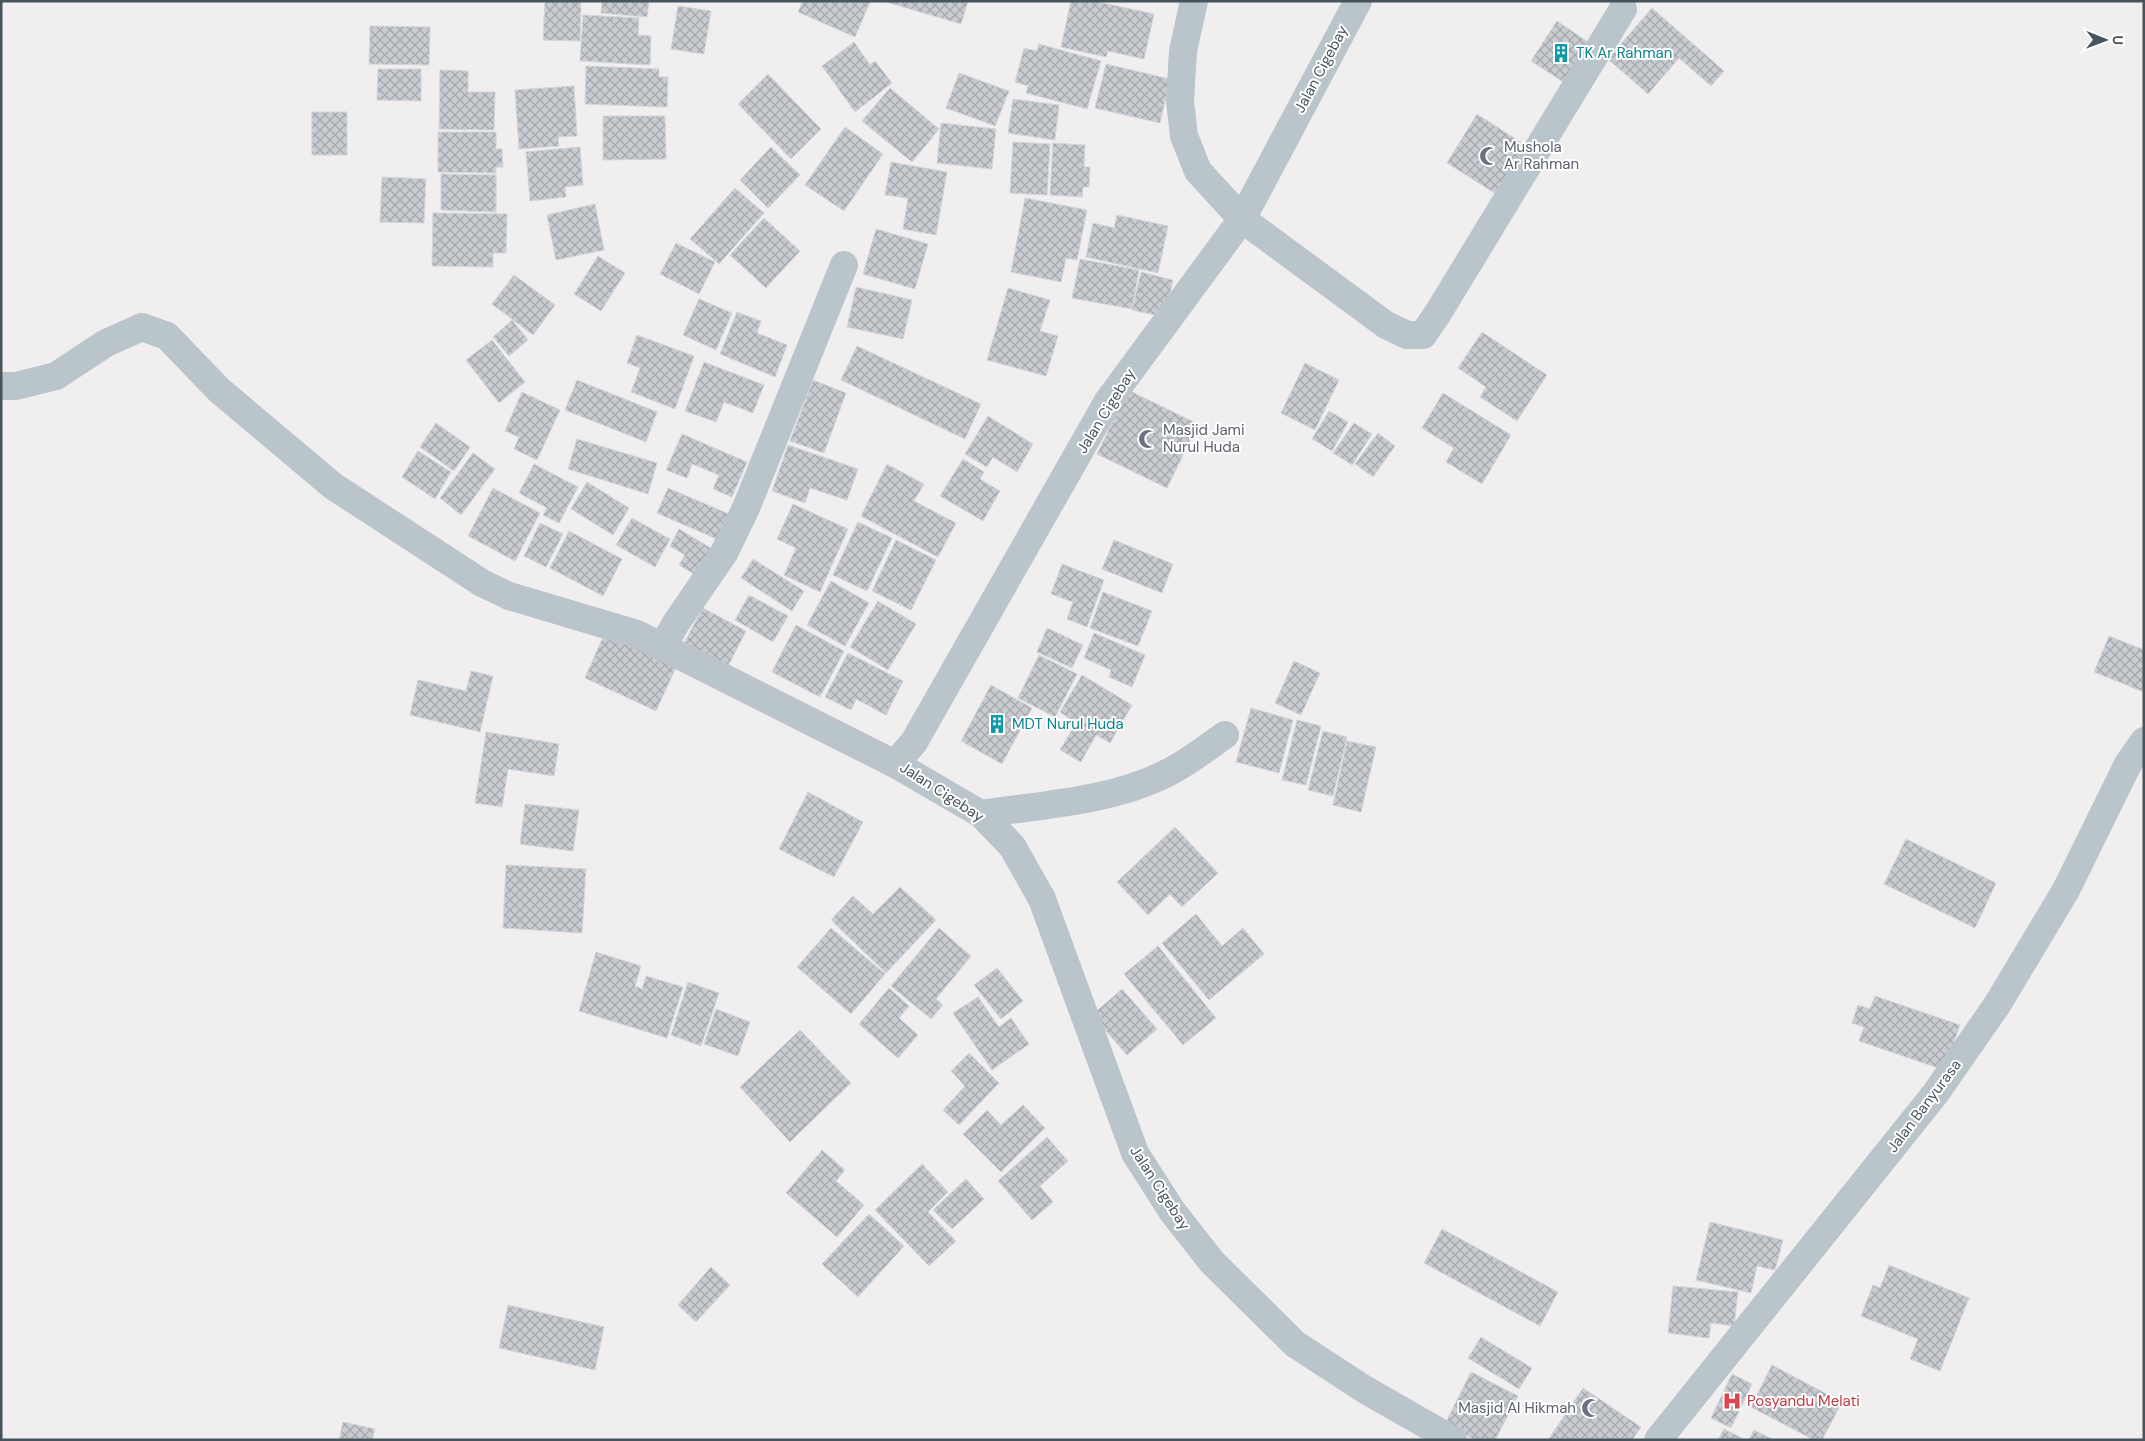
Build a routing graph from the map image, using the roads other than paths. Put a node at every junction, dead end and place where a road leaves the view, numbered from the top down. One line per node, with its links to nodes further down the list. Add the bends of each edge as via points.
1 (1194, 1): 4 (street, via 1183,51 1180,101 1184,136 1198,171)
2 (1358, 1): 4 (street, Jalan Cigebay)
3 (1623, 9): 4 (street, via 1423,334 1407,336 1386,325)
4 (1242, 219): 10 (street, Jalan Cigebay, via 1108,401 914,742)
5 (844, 265): 7 (street, via 746,508 724,554)
6 (1, 386): 7 (street, via 16,386 56,376 106,343 142,327 168,336 220,390 333,486 482,583 508,596 618,627)
7 (663, 646): 10 (street)
8 (1225, 735): 11 (street, via 1168,773 1138,785 1065,802)
9 (2144, 741): 13 (street, Jalan Banyurasa, via 2128,764 2066,890 1997,1005 1935,1094)
10 (895, 764): 11 (street, Jalan Cigebay)
11 (981, 814): 12 (street, Jalan Cigebay, via 1012,846 1042,899 1134,1153 1172,1211 1212,1262 1295,1344 1364,1389)
12 (1453, 1440)
13 (1658, 1440)

